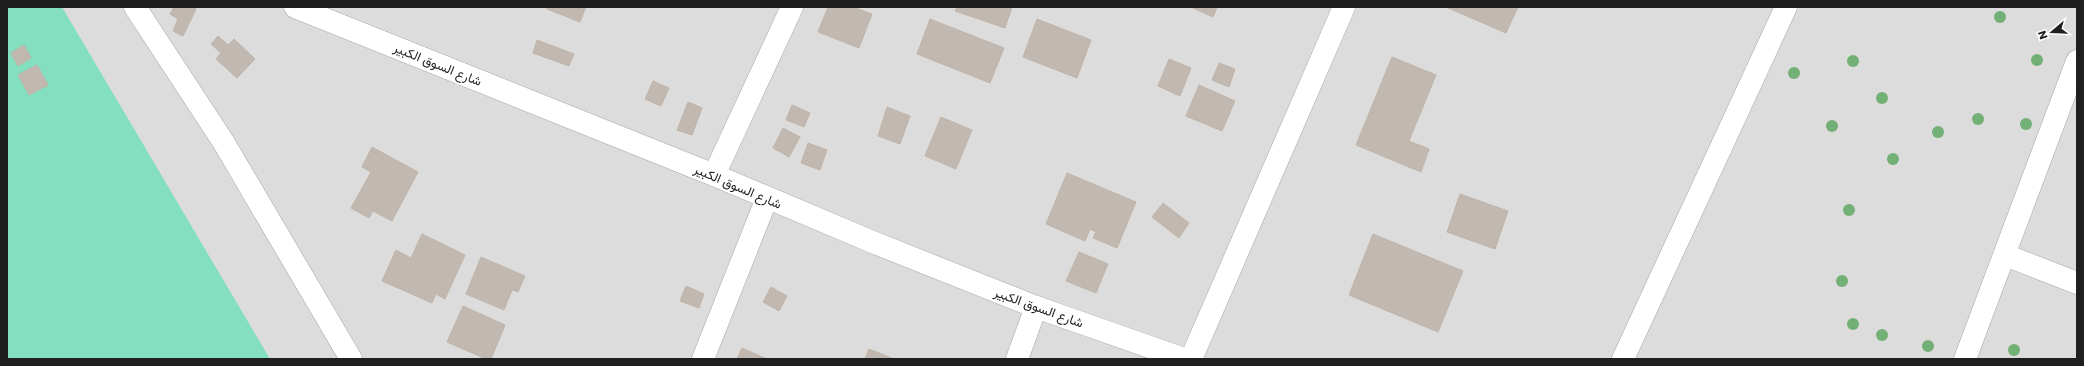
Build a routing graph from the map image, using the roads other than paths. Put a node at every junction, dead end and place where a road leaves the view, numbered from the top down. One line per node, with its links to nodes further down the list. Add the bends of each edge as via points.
1 (135, 7): 12 (street, via 224,143)
2 (295, 7): 7 (street, شارع السوق الكبير)
3 (792, 7): 7 (street)
4 (1344, 7): 16 (street)
5 (1786, 7): 17 (street)
6 (2077, 62): 9 (street)
7 (714, 175): 8 (street, شارع السوق الكبير)
8 (767, 198): 11 (street, شارع السوق الكبير); 13 (street)
9 (2005, 255): 10 (street); 18 (street)
10 (2077, 283)
11 (1036, 307): 14 (street); 15 (street, شارع السوق الكبير)
12 (351, 359)
13 (703, 359)
14 (1016, 359)
15 (1184, 359)
16 (1191, 359)
17 (1623, 359)
18 (1965, 359)

